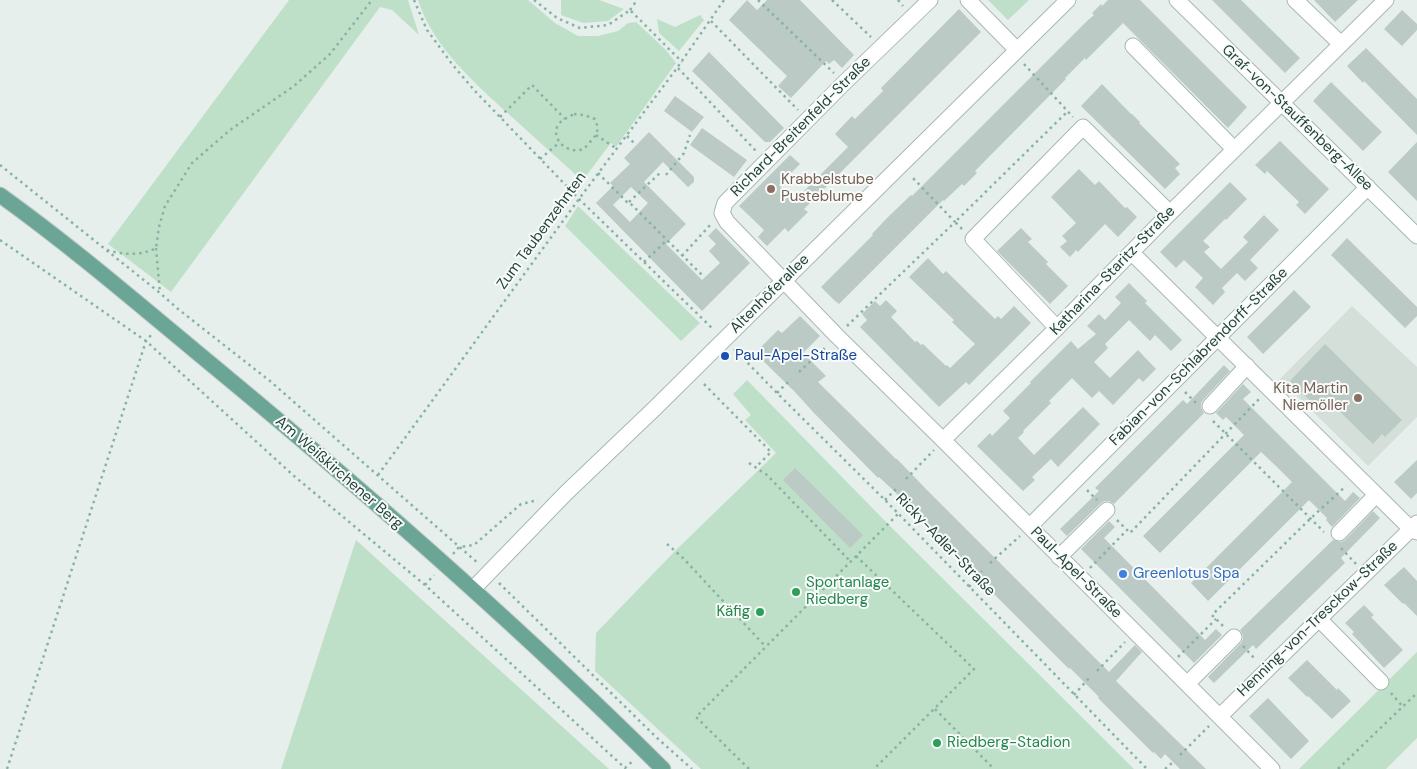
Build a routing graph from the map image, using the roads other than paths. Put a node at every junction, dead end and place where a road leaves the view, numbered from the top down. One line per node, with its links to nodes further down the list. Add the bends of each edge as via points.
1 (930, 0): 17 (street, Richard-Breitenfeld-Straße, via 725,203 722,213 727,222)
2 (968, 0): 9 (street)
3 (1068, 0): 9 (street, Altenhöferallee)
4 (1177, 0): 10 (street, Graf-von-Stauffenberg-Allee)
5 (1296, 0): 7 (street)
6 (1386, 0): 7 (street, Katharina-Staritz-Straße)
7 (1340, 44): 10 (street, Katharina-Staritz-Straße)
8 (1133, 46): 11 (street)
9 (1020, 57): 17 (street, Altenhöferallee)
10 (1281, 102): 11 (street, Katharina-Staritz-Straße); 12 (street, Graf-von-Stauffenberg-Allee)
11 (1234, 149): 14 (street, Katharina-Staritz-Straße)
12 (1368, 188): 15 (street, Graf-von-Stauffenberg-Allee); 19 (street, Fabian-von-Schlabrendorff-Straße)
13 (0, 195): 29 (main road, Am Weißkirchener Berg, via 101,273 257,402)
14 (1170, 213): 16 (street, Katharina-Staritz-Straße); 18 (street, via 1083,127 972,240)
15 (1417, 236)
16 (1132, 253): 18 (street, Katharina-Staritz-Straße); 19 (street)
17 (784, 280): 22 (street, Paul-Apel-Straße); 29 (street, Altenhöferallee, via 566,493)
18 (1057, 328): 22 (street, Katharina-Staritz-Straße)
19 (1219, 338): 20 (street); 25 (street, Fabian-von-Schlabrendorff-Straße)
20 (1247, 366): 21 (street); 23 (street)
21 (1206, 409)
22 (944, 440): 25 (street, Paul-Apel-Straße)
23 (1376, 495): 26 (street); 27 (street)
24 (1107, 510): 28 (street)
25 (1030, 526): 28 (street, Paul-Apel-Straße)
26 (1415, 528): 30 (street, Henning-von-Tresckow-Straße)
27 (1335, 538)
28 (1059, 557): 33 (street, Paul-Apel-Straße)
29 (474, 589): 35 (main road, Am Weißkirchener Berg)
30 (1319, 619): 32 (street); 34 (street, Henning-von-Tresckow-Straße)
31 (1234, 637): 33 (street)
32 (1381, 682)
33 (1187, 684): 34 (street, Paul-Apel-Straße)
34 (1220, 716): 36 (street, Paul-Apel-Straße)
35 (663, 769)
36 (1272, 769)

